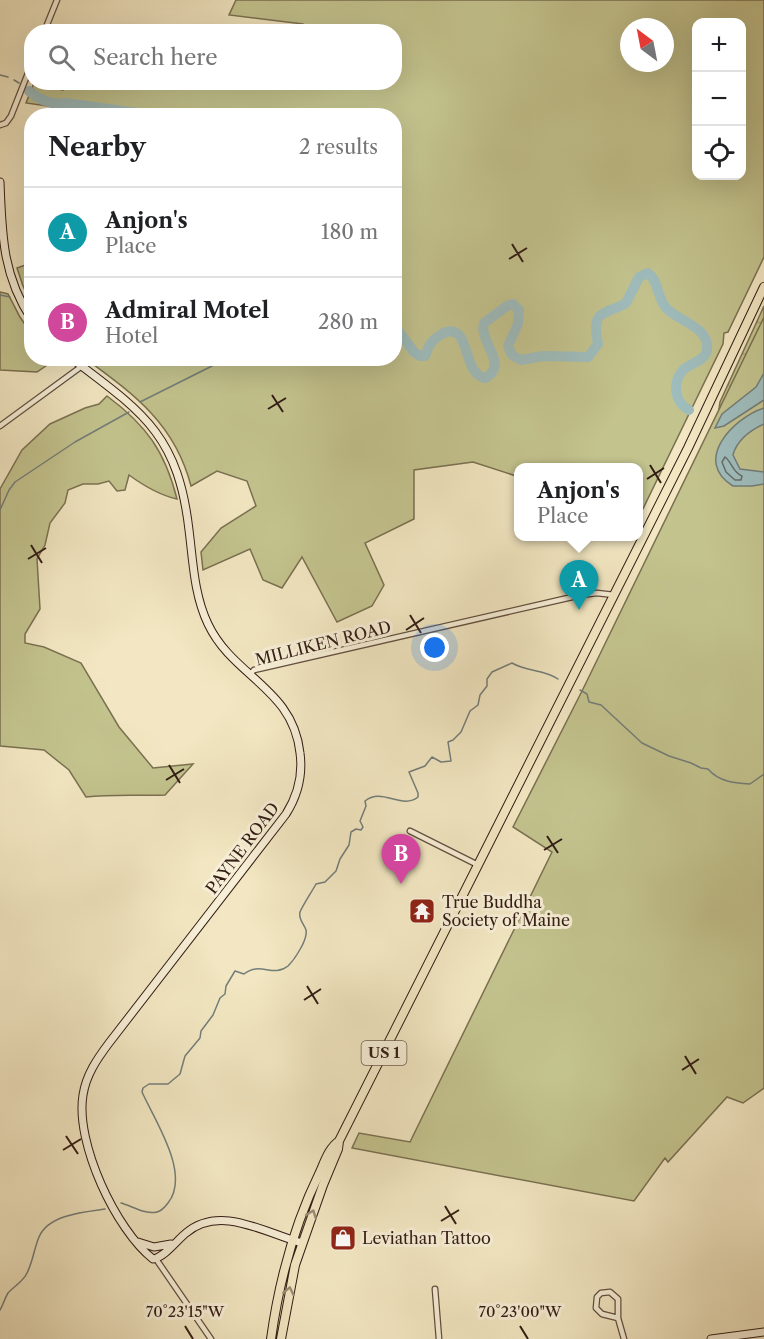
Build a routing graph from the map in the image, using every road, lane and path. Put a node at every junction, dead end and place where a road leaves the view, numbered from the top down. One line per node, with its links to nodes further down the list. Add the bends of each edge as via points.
1 (57, 0): 2 (street)
2 (47, 24)
3 (24, 83): 4 (street, via 11,116)
4 (0, 125)
5 (0, 182): 7 (main road, via 8,272)
6 (764, 287): 10 (main road, US 1)
7 (24, 306)
8 (82, 366): 9 (street); 13 (main road, PAYNE ROAD, via 137,410 167,448 183,491 202,610 217,640)
9 (0, 426)
10 (643, 537)
11 (641, 541): 12 (main road, US 1)
12 (614, 595): 13 (street, MILLIKEN ROAD, via 581,596 317,655); 15 (main road, US 1)
13 (250, 674): 17 (main road, PAYNE ROAD, via 279,700 294,726 301,761 296,793 282,819 100,1054 83,1095 84,1125 93,1164 114,1210)
14 (410, 831): 15 (street)
15 (478, 866): 16 (main road, US 1)
16 (339, 1141): 18 (main road, US 1, via 332,1146); 20 (main road, US 1, one-way to 16)
17 (134, 1240): 19 (main road, via 158,1247); 21 (main road, PAYNE ROAD)
18 (292, 1240): 19 (main road, via 219,1219 197,1225); 20 (main road); 26 (main road, US 1)
19 (176, 1241): 21 (main road)
20 (302, 1243): 27 (main road, US 1, one-way to 20)
21 (156, 1259): 25 (street)
22 (435, 1289): 28 (street)
23 (618, 1318): 23 (street, via 598,1311 595,1302 601,1293 617,1296); 29 (street)
24 (764, 1332): 30 (main road)
25 (211, 1339)
26 (271, 1339)
27 (281, 1339)
28 (439, 1339)
29 (624, 1339)
30 (711, 1339)

